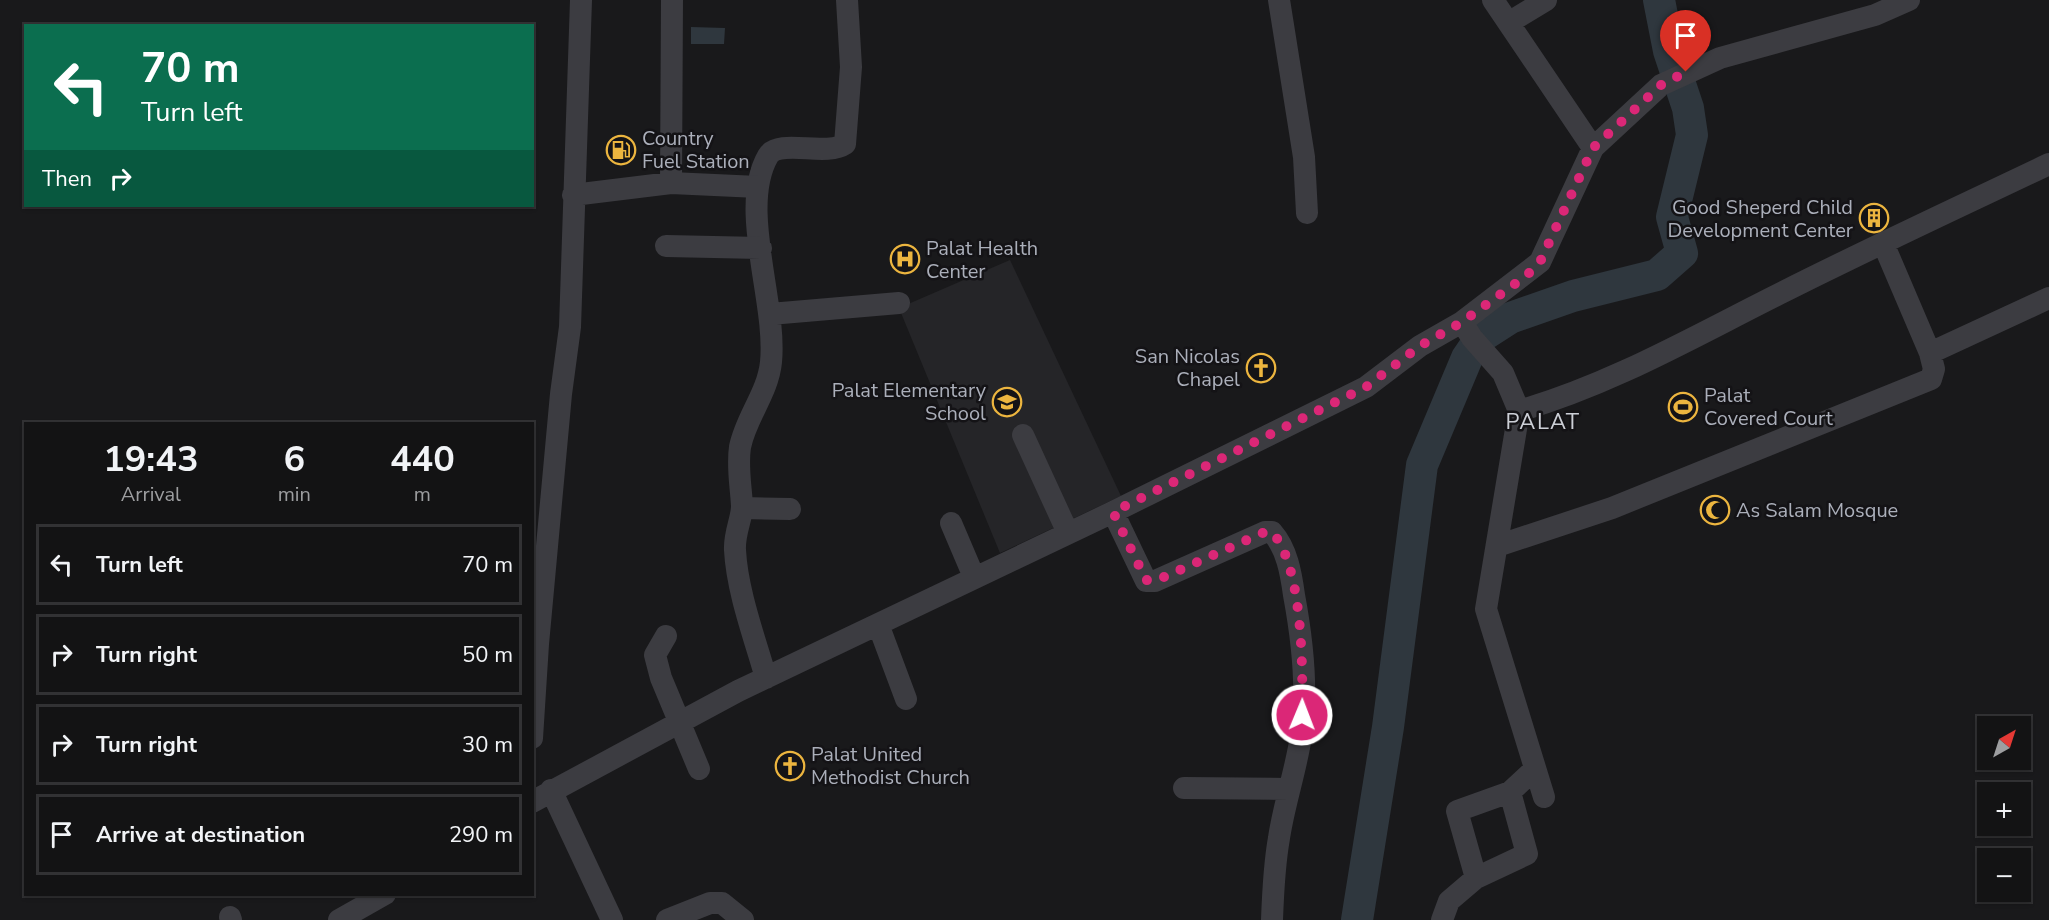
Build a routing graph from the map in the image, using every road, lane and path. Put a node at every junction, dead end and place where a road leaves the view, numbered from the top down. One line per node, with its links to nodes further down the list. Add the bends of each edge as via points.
1 (581, 0): 13 (street)
2 (672, 0): 11 (street)
3 (847, 0): 12 (street, via 851,67 845,144 836,150 773,150)
4 (1279, 0): 14 (street, via 1304,157)
5 (1492, 0): 8 (street)
6 (1546, 0): 8 (street)
7 (1909, 0): 9 (street, via 1875,15 1699,66 1648,95)
8 (1510, 22): 9 (street)
9 (1593, 148): 21 (street, via 1540,262)
10 (2049, 164): 15 (street)
11 (671, 183): 12 (street); 13 (street)
12 (758, 187): 17 (street, via 756,213)
13 (573, 195): 36 (street, via 570,327)
14 (1306, 213)
15 (1883, 243): 22 (street); 23 (street, via 1570,397)
16 (666, 246): 17 (street)
17 (761, 248): 20 (street)
18 (2049, 298): 22 (street)
19 (899, 303): 20 (street)
20 (770, 314): 25 (street, via 768,380 740,447)
21 (1467, 330): 23 (street, via 1503,373); 27 (street, via 1420,346 1366,387)
22 (1930, 353): 30 (street, via 1934,369 1931,379 1612,508)
23 (1519, 411): 30 (street)
24 (1023, 435): 29 (street)
25 (742, 508): 26 (street); 34 (street, via 735,530 735,552)
26 (790, 509)
27 (1113, 512): 29 (street); 41 (street, via 1146,580 1155,581 1265,532 1272,532 1280,540 1290,571 1303,675 1302,734)
28 (951, 523): 31 (street)
29 (1068, 533): 31 (street)
30 (1497, 546): 39 (street, via 1487,599 1488,620)
31 (974, 577): 32 (street)
32 (878, 624): 34 (street); 35 (street)
33 (666, 636): 37 (street, via 655,655)
34 (766, 678): 37 (street)
35 (906, 699)
36 (534, 710)
37 (679, 722): 38 (street); 43 (street)
38 (699, 769)
39 (1535, 769): 42 (street); 44 (street)
40 (1184, 788): 41 (street)
41 (1289, 789): 51 (street, via 1275,868)
42 (1510, 792): 45 (street, via 1527,854); 45 (street, via 1457,812)
43 (542, 796): 48 (street)
44 (1544, 797)
45 (1476, 879): 52 (street, via 1449,901)
46 (381, 896): 47 (street)
47 (339, 920)
48 (612, 920)
49 (667, 920): 50 (street, via 710,903 722,903)
50 (743, 920)
51 (1272, 920)
52 (1442, 920)

